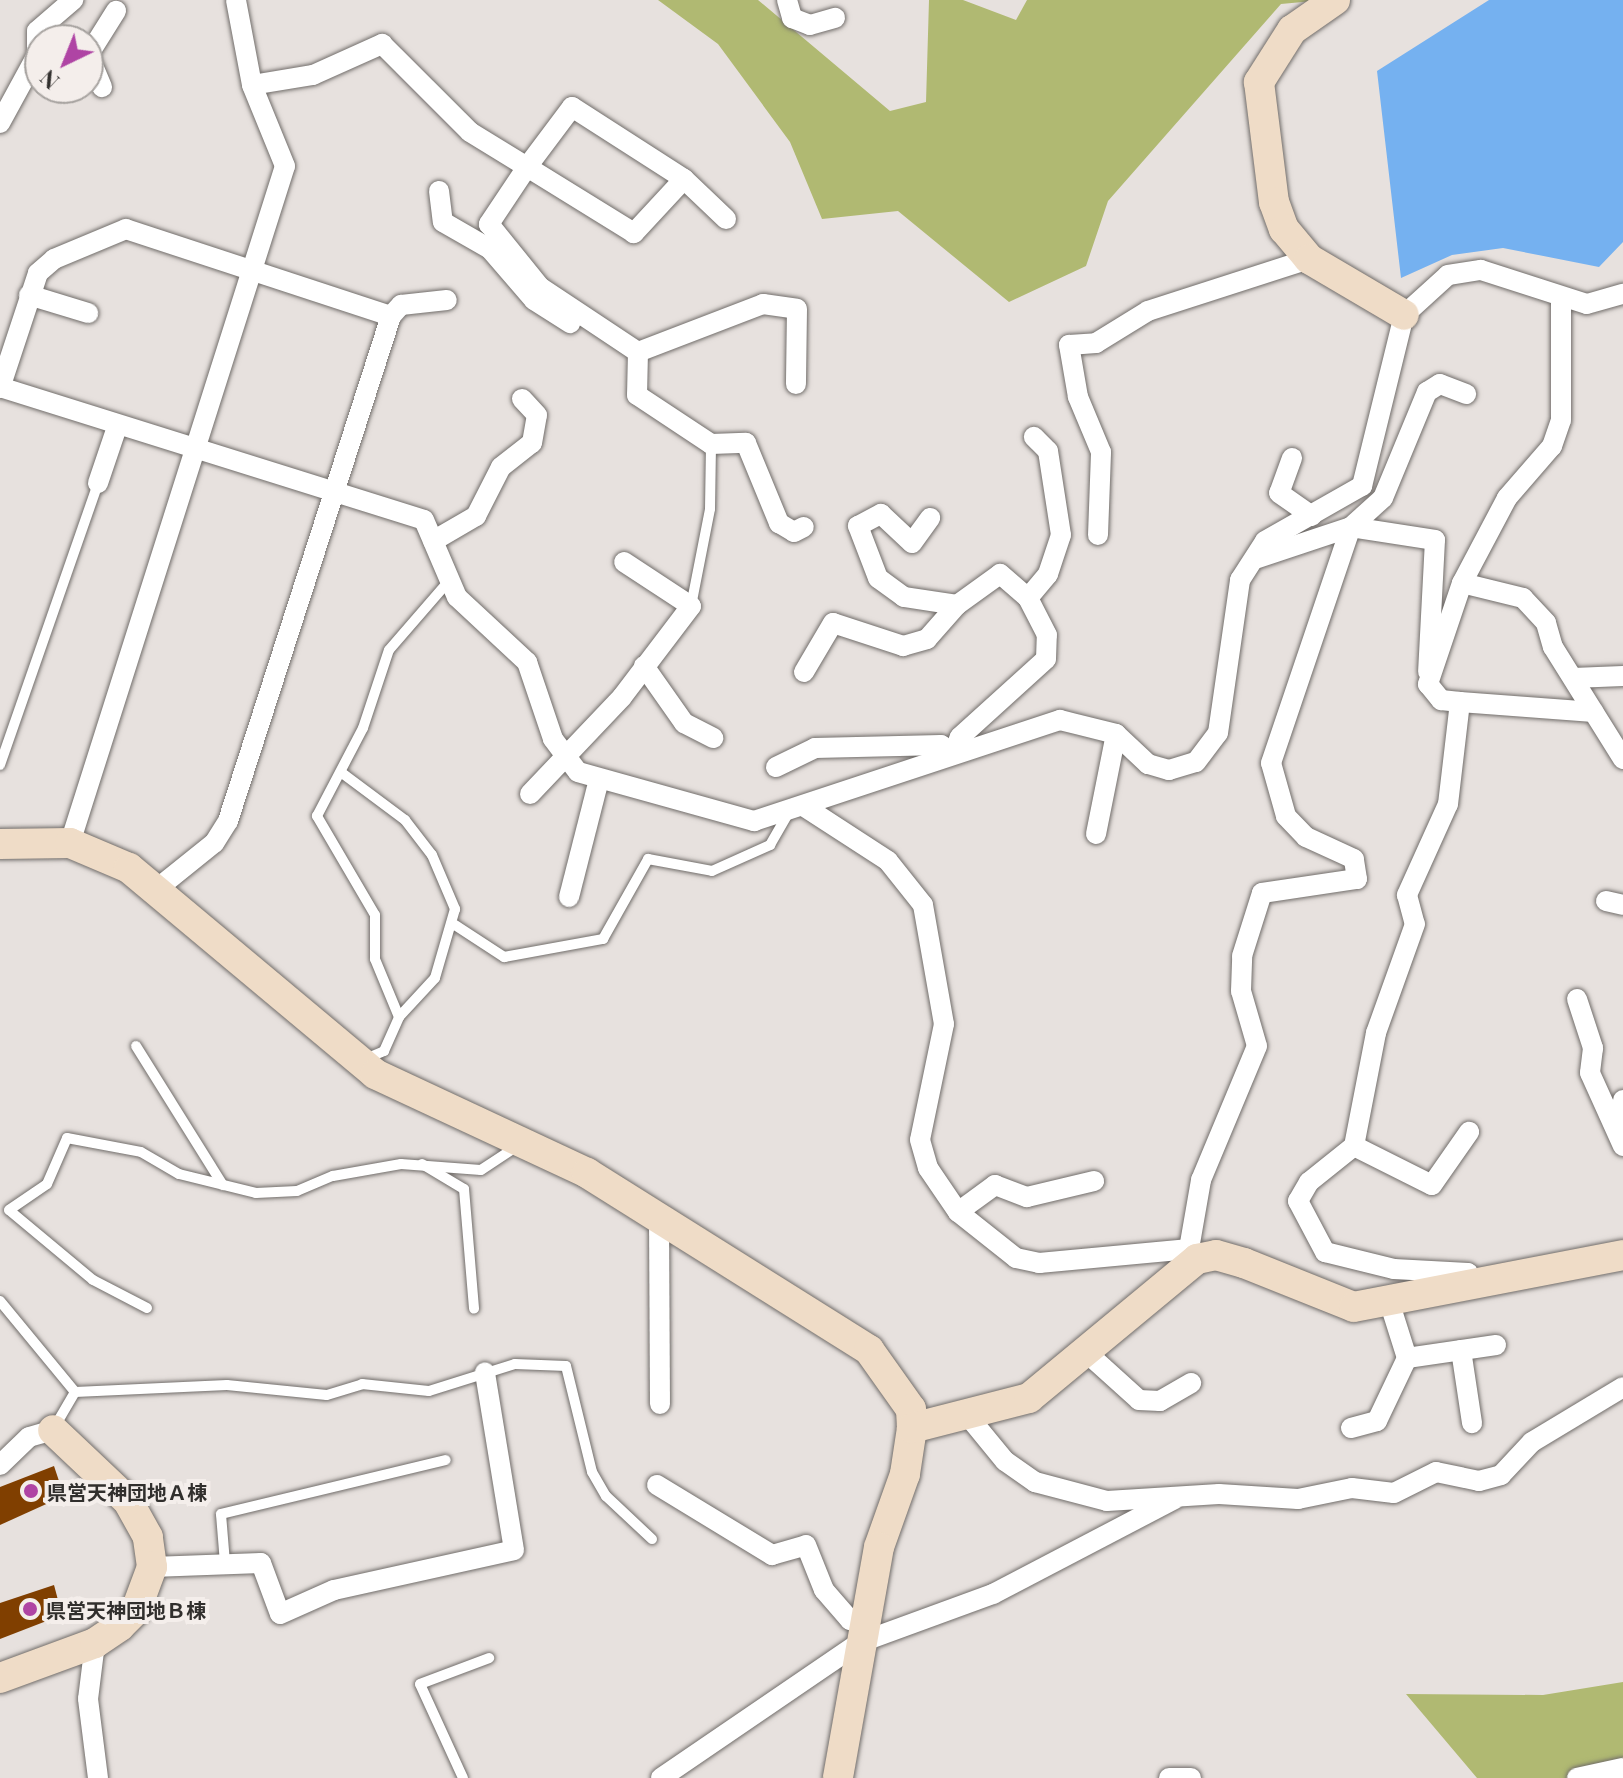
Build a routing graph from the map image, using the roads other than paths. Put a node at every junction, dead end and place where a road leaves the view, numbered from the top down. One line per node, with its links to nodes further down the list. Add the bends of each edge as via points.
1 (73, 0): 7 (street)
2 (236, 0): 10 (street)
3 (787, 0): 6 (street, via 792,18 810,25)
4 (1335, 0): 16 (street, via 1292,30 1266,68 1258,96 1274,202 1284,229)
5 (116, 11): 8 (street)
6 (835, 18)
7 (54, 24)
8 (104, 30)
9 (24, 79): 11 (street)
10 (251, 79): 12 (street, via 313,75 382,44 470,132); 17 (street, via 285,166)
11 (0, 123)
12 (527, 167): 13 (street, via 634,233); 13 (street, via 572,107); 25 (street, via 489,224 540,287)
13 (684, 179): 15 (street)
14 (439, 191): 25 (street, via 443,222 490,249 534,300 572,324)
15 (726, 219)
16 (1309, 259): 23 (street); 42 (street, via 1148,311 1096,343 1069,345 1078,397 1101,452)
17 (253, 270): 19 (street, via 126,229 54,259); 24 (street); 34 (street)
18 (1623, 294): 20 (street, via 1587,304)
19 (29, 295): 22 (street); 28 (street)
20 (1561, 298): 23 (street, via 1481,270 1448,275); 47 (street, via 1561,420 1552,446 1507,498)
21 (447, 300): 24 (street, via 401,305)
22 (88, 313)
23 (1404, 315): 38 (street, via 1376,416 1370,470 1349,498)
24 (391, 316): 37 (street)
25 (589, 319): 26 (street)
26 (638, 352): 27 (street, via 763,304 797,309); 33 (street, via 637,395)
27 (796, 384)
28 (0, 388): 31 (street)
29 (1466, 394): 41 (street, via 1440,384 1427,392 1383,498)
30 (522, 399): 43 (street, via 537,415 532,443 501,467 476,516)
31 (117, 427): 34 (street); 36 (street)
32 (1034, 437): 48 (street, via 1048,451 1061,535 1048,574)
33 (711, 444): 40 (street, via 746,443 779,523 794,532); 50 (lane, via 701,583)
34 (194, 452): 37 (street); 70 (street)
35 (1292, 458): 38 (street, via 1279,493)
36 (98, 483): 63 (lane)
37 (335, 492): 43 (street, via 424,520); 72 (street, via 228,821 214,843)
38 (1312, 516): 44 (street, via 1265,541)
39 (930, 518): 49 (street, via 912,543 881,514 858,526 889,591)
40 (804, 527)
41 (1351, 527): 44 (street); 55 (street, via 1435,540); 90 (street, via 1271,763 1286,816 1306,837 1354,859 1357,879 1262,893 1242,956 1241,991 1257,1046 1201,1180)
42 (1098, 535)
43 (433, 541): 46 (street)
44 (1251, 561): 58 (street, via 1240,580 1218,733 1206,754 1169,770 1148,764)
45 (624, 562): 50 (street)
46 (448, 582): 61 (street, via 527,662); 65 (lane, via 389,650)
47 (1462, 583): 54 (street, via 1523,598 1546,623); 55 (street)
48 (1028, 598): 49 (street, via 1000,574); 60 (street, via 1047,635 1046,659 960,737)
49 (957, 605): 52 (street, via 927,639 903,646 833,623)
50 (691, 606): 51 (street)
51 (644, 666): 59 (street, via 684,723); 61 (street)
52 (804, 672)
53 (1623, 676): 54 (street)
54 (1573, 678): 57 (street)
55 (1428, 684): 56 (street, via 1441,700)
56 (1460, 702): 57 (street); 83 (street, via 1448,804 1407,895 1415,924 1376,1033)
57 (1594, 712): 62 (street)
58 (1116, 734): 60 (street, via 1060,720); 69 (street)
59 (713, 738)
60 (953, 754): 64 (street, via 941,745 815,748); 68 (street)
61 (564, 758): 66 (street); 67 (street)
62 (1623, 759)
63 (0, 765)
64 (776, 767)
65 (342, 773): 74 (lane, via 405,820 432,855); 76 (lane, via 317,816 375,915 375,959)
66 (598, 783): 68 (street, via 716,816 754,821); 73 (street)
67 (530, 794)
68 (796, 811): 74 (lane, via 770,845 712,871 648,859 603,939 504,957); 88 (street, via 888,861 923,905 944,1024 920,1140 928,1168)
69 (1096, 834)
70 (70, 843): 71 (street); 72 (street)
71 (0, 844)
72 (158, 888): 78 (street)
73 (569, 897)
74 (455, 925): 76 (lane, via 435,978)
75 (1577, 999): 84 (street, via 1593,1048 1590,1073)
76 (399, 1017): 78 (lane, via 384,1051)
77 (136, 1046): 87 (lane)
78 (358, 1063): 82 (street)
79 (1623, 1100): 80 (street)
80 (1623, 1116)
81 (1469, 1132): 83 (street, via 1432,1185)
82 (524, 1141): 85 (lane, via 481,1170); 89 (street)
83 (1354, 1146): 92 (street, via 1309,1182 1298,1201 1325,1252 1394,1269 1468,1273)
84 (1623, 1146)
85 (422, 1164): 87 (lane, via 333,1176 297,1191); 96 (lane, via 464,1189)
86 (1094, 1181): 88 (street, via 1027,1197 995,1185)
87 (223, 1185): 95 (lane, via 179,1174 141,1152 67,1138 47,1184 9,1210 93,1280)
88 (958, 1212): 90 (street, via 1016,1258 1039,1263)
89 (659, 1217): 105 (street); 108 (street, via 869,1350 911,1409)
90 (1193, 1254): 94 (street, via 1244,1263 1342,1305); 99 (street)
91 (1623, 1255): 92 (street)
92 (1473, 1285): 94 (street)
93 (0, 1301): 104 (lane)
94 (1390, 1304): 100 (street)
95 (147, 1308)
96 (474, 1309)
97 (1496, 1345): 98 (street)
98 (1461, 1350): 100 (street); 107 (street)
99 (1087, 1353): 102 (street, via 1139,1400 1160,1401); 106 (street, via 1029,1398)
100 (1407, 1358): 109 (street, via 1377,1421)
101 (485, 1372): 104 (lane, via 429,1391 362,1384 327,1395 227,1385); 115 (lane, via 515,1364 566,1366 592,1472 606,1496); 116 (street, via 514,1550 334,1590 280,1614 261,1563)
102 (1191, 1383)
103 (1623, 1387): 114 (street, via 1532,1442 1490,1478 1436,1472 1394,1493 1352,1488 1298,1499)
104 (75, 1392): 110 (lane)
105 (660, 1404)
106 (968, 1416): 108 (street); 114 (street, via 1005,1461 1035,1482 1107,1501)
107 (1472, 1423)
108 (912, 1428): 118 (street)
109 (1351, 1428)
110 (53, 1430): 112 (street, via 29,1437); 117 (street, via 128,1501 148,1537)
111 (446, 1460): 116 (lane, via 221,1514)
112 (0, 1465)
113 (657, 1485): 118 (street, via 772,1555 806,1545 824,1590)
114 (1183, 1495): 118 (street, via 993,1594)
115 (652, 1539)
116 (225, 1563): 117 (street)
117 (152, 1567): 119 (street, via 136,1610)
118 (862, 1632): 125 (street); 126 (street)
119 (95, 1643): 121 (street); 123 (street, via 88,1699)
120 (489, 1658): 124 (lane, via 420,1684)
121 (0, 1678)
122 (1623, 1768): 129 (street)
123 (98, 1778)
124 (463, 1778)
125 (661, 1778)
126 (838, 1778)
127 (1169, 1778): 128 (street)
128 (1191, 1778)
129 (1577, 1778)

